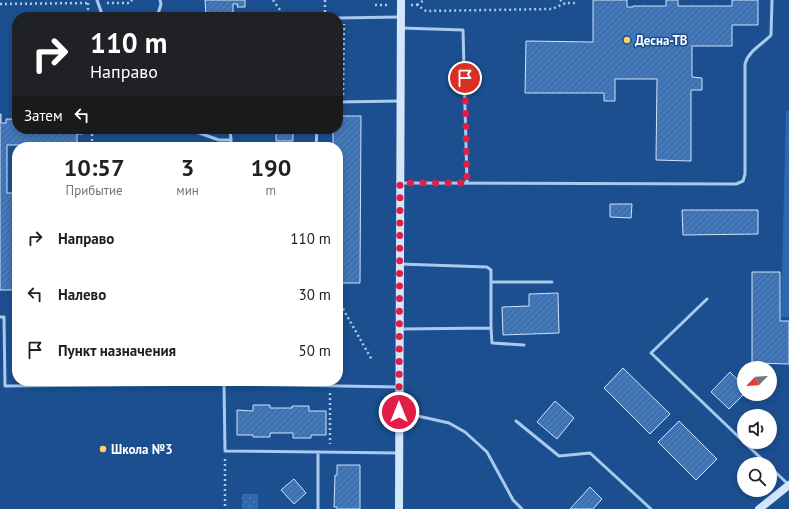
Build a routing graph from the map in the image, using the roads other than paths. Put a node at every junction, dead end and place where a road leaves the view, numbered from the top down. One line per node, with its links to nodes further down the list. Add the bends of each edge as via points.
1 (160, 0): 6 (lane)
2 (401, 0): 7 (street)
3 (772, 0): 16 (lane, via 771,35 749,54 745,64 743,181 736,184)
4 (97, 1): 5 (lane)
5 (101, 12)
6 (158, 12)
7 (401, 17): 8 (lane); 9 (street)
8 (343, 18)
9 (401, 28): 10 (street); 16 (lane, via 463,30)
10 (400, 101): 11 (lane); 15 (street)
11 (343, 102)
12 (202, 134): 14 (lane, via 219,140)
13 (230, 134): 14 (lane)
14 (231, 140)
15 (400, 183): 16 (lane); 17 (street)
16 (467, 183)
17 (400, 264): 18 (lane, via 487,267 491,270); 22 (street)
18 (491, 282): 19 (lane); 23 (lane)
19 (552, 282)
20 (707, 299): 33 (lane, via 651,353)
21 (0, 317): 26 (lane, via 4,317)
22 (399, 328): 23 (lane); 30 (street)
23 (491, 328): 24 (lane, via 492,343)
24 (524, 345)
25 (0, 386): 26 (lane)
26 (5, 386): 27 (lane)
27 (12, 386)
28 (224, 386): 35 (lane, via 225,451)
29 (329, 386): 30 (lane)
30 (399, 387): 31 (street)
31 (399, 412): 36 (street); 42 (lane, via 449,423 465,432 487,452 513,500)
32 (516, 421): 43 (lane, via 559,456 590,453)
33 (737, 435)
34 (751, 449): 37 (lane)
35 (318, 452): 36 (lane); 40 (lane)
36 (399, 453): 41 (street)
37 (760, 457)
38 (777, 473): 39 (lane)
39 (789, 485): 44 (street)
40 (318, 509)
41 (399, 509)
42 (522, 509)
43 (651, 509)
44 (759, 509)

